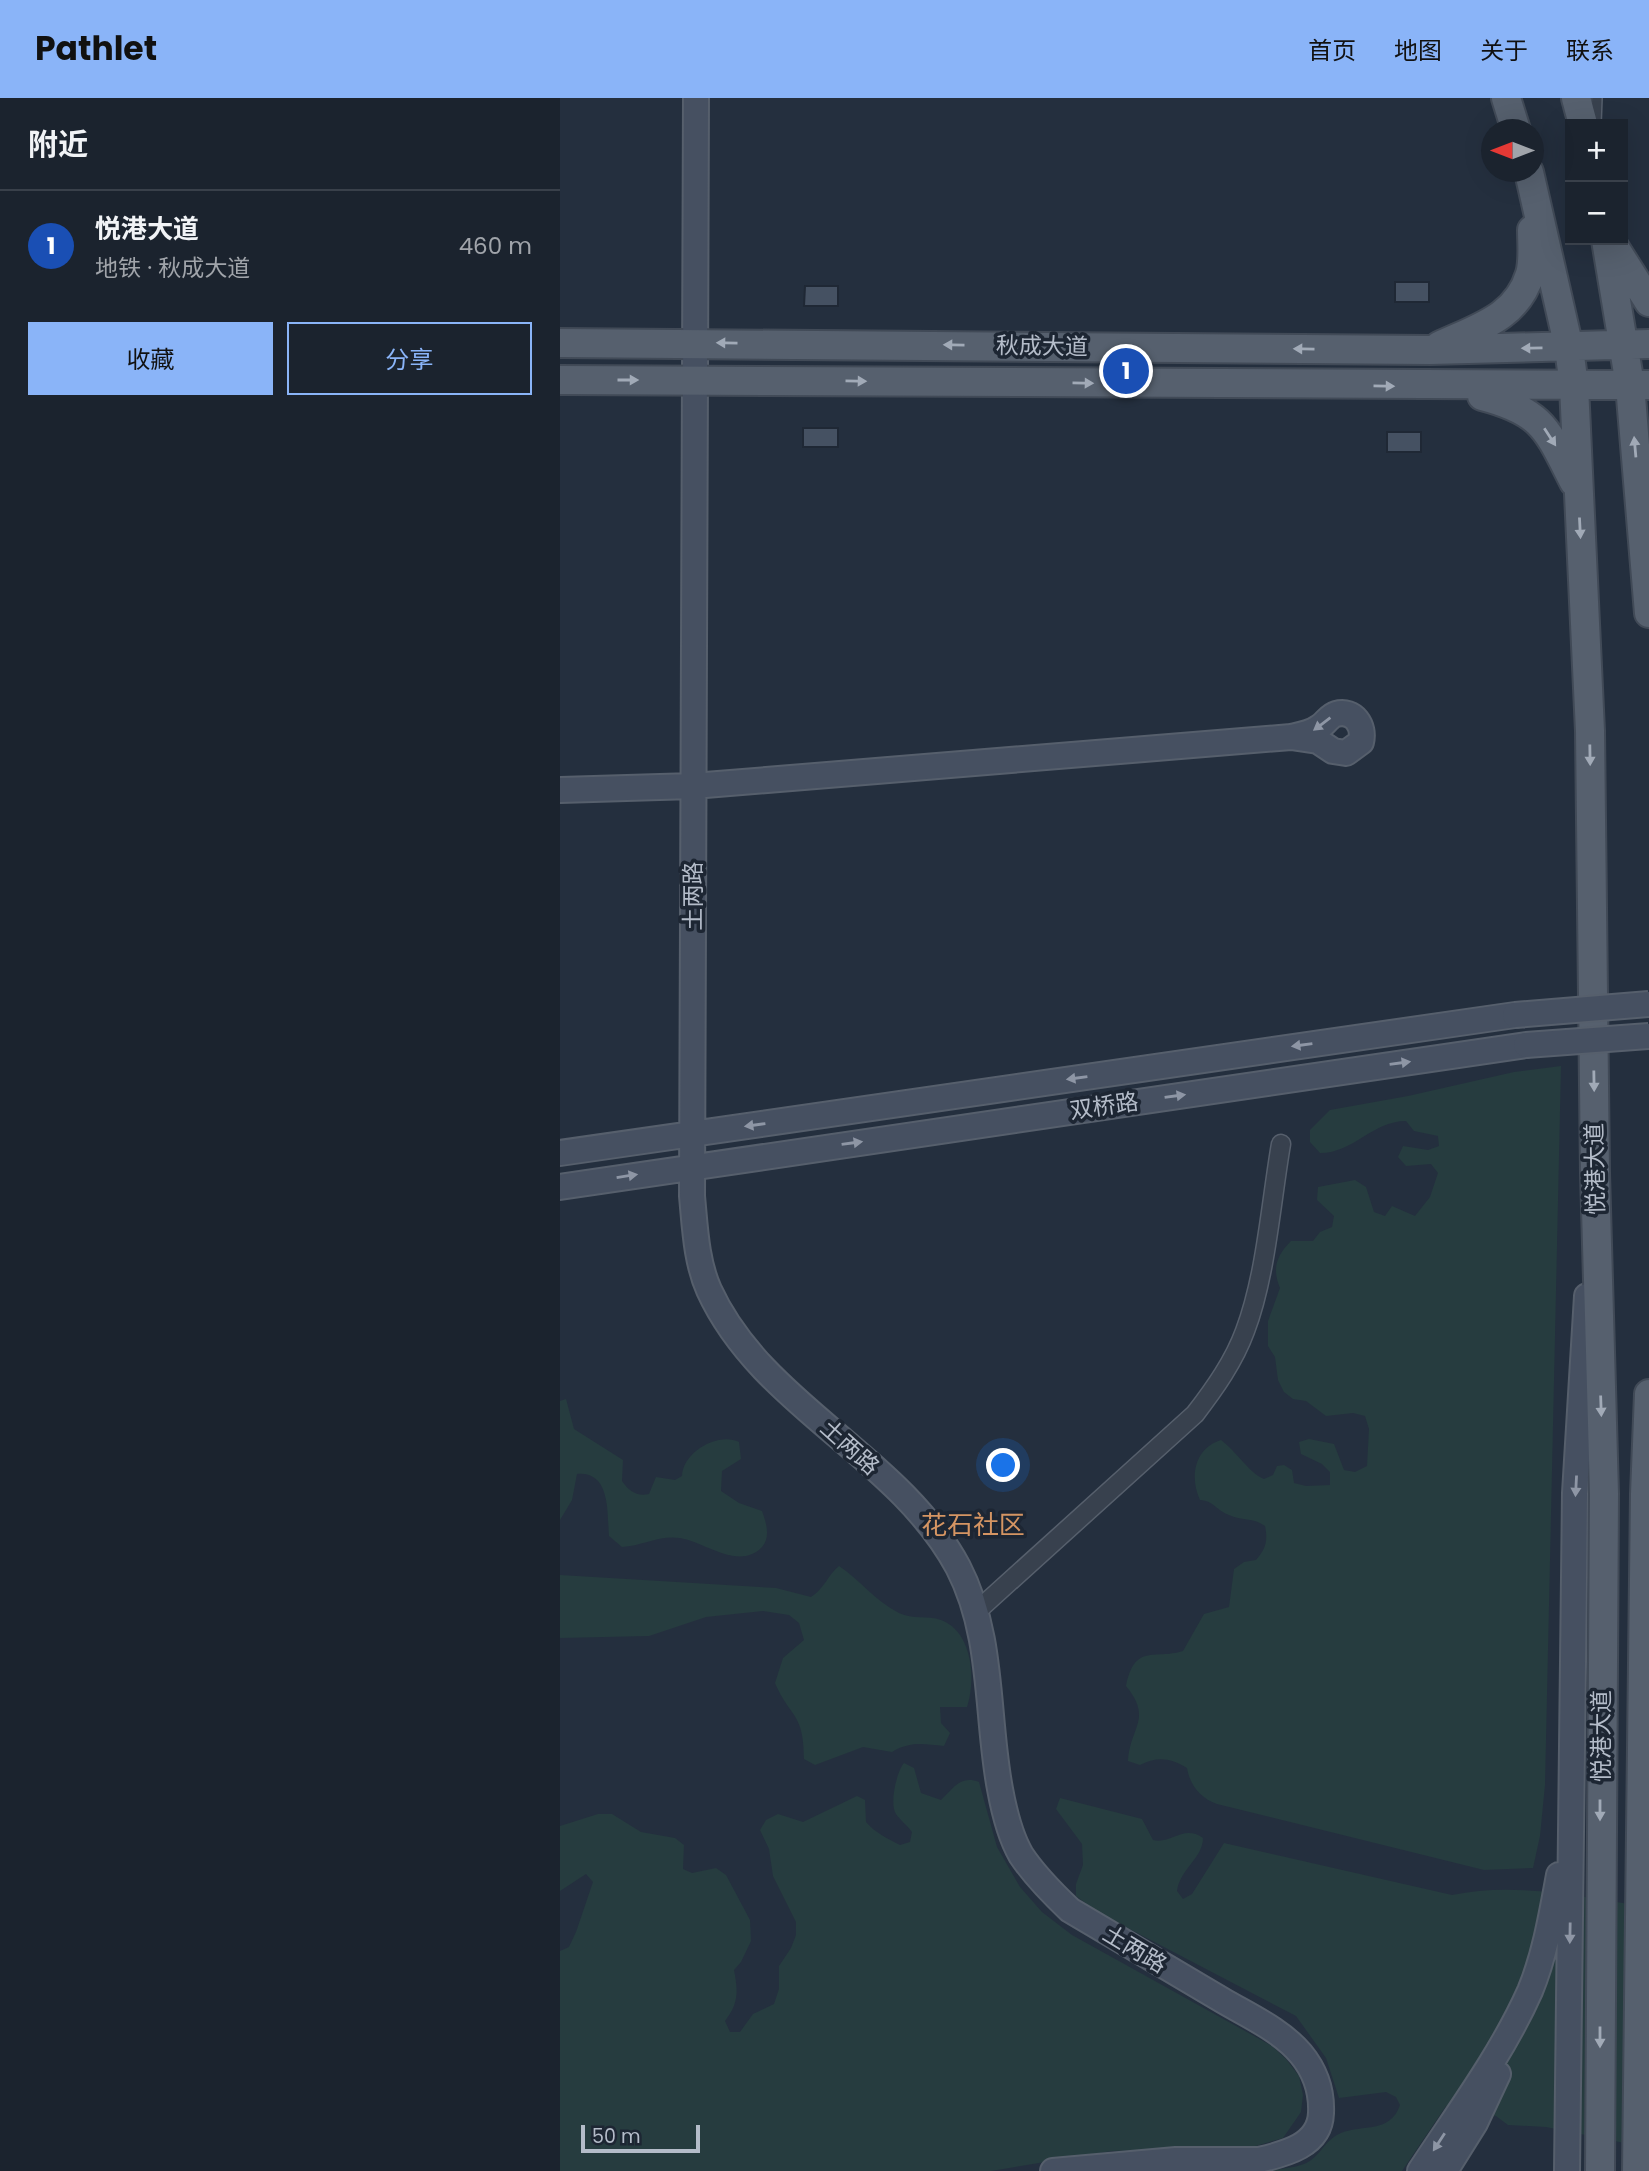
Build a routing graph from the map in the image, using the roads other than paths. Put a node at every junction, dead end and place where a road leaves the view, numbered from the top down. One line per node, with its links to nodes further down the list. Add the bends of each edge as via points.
1 (696, 98): 14 (street, 土两路)
2 (1506, 98): 5 (main road)
3 (1576, 98): 6 (main road)
4 (1597, 98): 7 (lane)
5 (1513, 119)
6 (1582, 119)
7 (1597, 119)
8 (1531, 182): 16 (main road, 悦港大道)
9 (1531, 182): 17 (main road, via 1531,272 1517,304)
10 (1609, 245): 15 (main road)
11 (1611, 245): 12 (main road)
12 (1649, 302)
13 (560, 343): 14 (main road, 秋成大道)
14 (695, 343): 17 (main road, 秋成大道, one-way to 14); 19 (street, 土两路)
15 (1636, 344): 16 (main road, 秋成大道); 20 (main road)
16 (1569, 348): 17 (main road, 秋成大道, one-way to 17); 22 (main road, 悦港大道)
17 (1430, 350)
18 (560, 380): 19 (main road, 秋成大道, one-way to 19)
19 (695, 380): 21 (main road, 秋成大道, one-way to 21); 26 (street, 土两路)
20 (1639, 385): 22 (main road, 秋成大道); 24 (main road, one-way to 20)
21 (1449, 386): 22 (main road, 秋成大道); 23 (main road, one-way to 23, via 1518,405 1548,432)
22 (1574, 386): 23 (main road, 悦港大道)
23 (1578, 490): 37 (main road, 悦港大道, one-way to 37, via 1590,731 1604,1494)
24 (1649, 613)
25 (1291, 737): 26 (street)
26 (693, 786): 27 (street); 30 (street, 土两路)
27 (560, 790)
28 (1649, 1004): 30 (street, 双桥路, one-way to 30, bridge, via 1515,1015)
29 (1649, 1036): 33 (street, 双桥路, one-way to 29, bridge, via 1526,1045)
30 (692, 1134): 32 (street, 双桥路); 33 (street, 土两路)
31 (1281, 1144): 36 (street, via 1252,1308 1214,1390 1195,1414)
32 (560, 1153)
33 (692, 1166): 34 (street, 双桥路, one-way to 33); 36 (street, 土两路, via 696,1247 708,1288 729,1327 757,1363 906,1498 957,1567)
34 (560, 1187)
35 (1649, 1394): 45 (main road, 悦港大道)
36 (977, 1611): 40 (street, 土两路, via 1004,1812 1020,1853 1043,1885 1070,1910 1284,2037 1315,2074 1322,2100 1321,2121 1312,2137 1278,2156)
37 (1587, 1668): 38 (street); 44 (main road, 悦港大道, one-way to 44)
38 (1571, 1816): 39 (street, via 1549,1925 1530,1990); 43 (street, one-way to 43)
39 (1467, 2118): 41 (street, one-way to 41); 42 (street)
40 (1053, 2171)
41 (1420, 2171)
42 (1445, 2171)
43 (1567, 2171)
44 (1600, 2171)
45 (1637, 2171)

